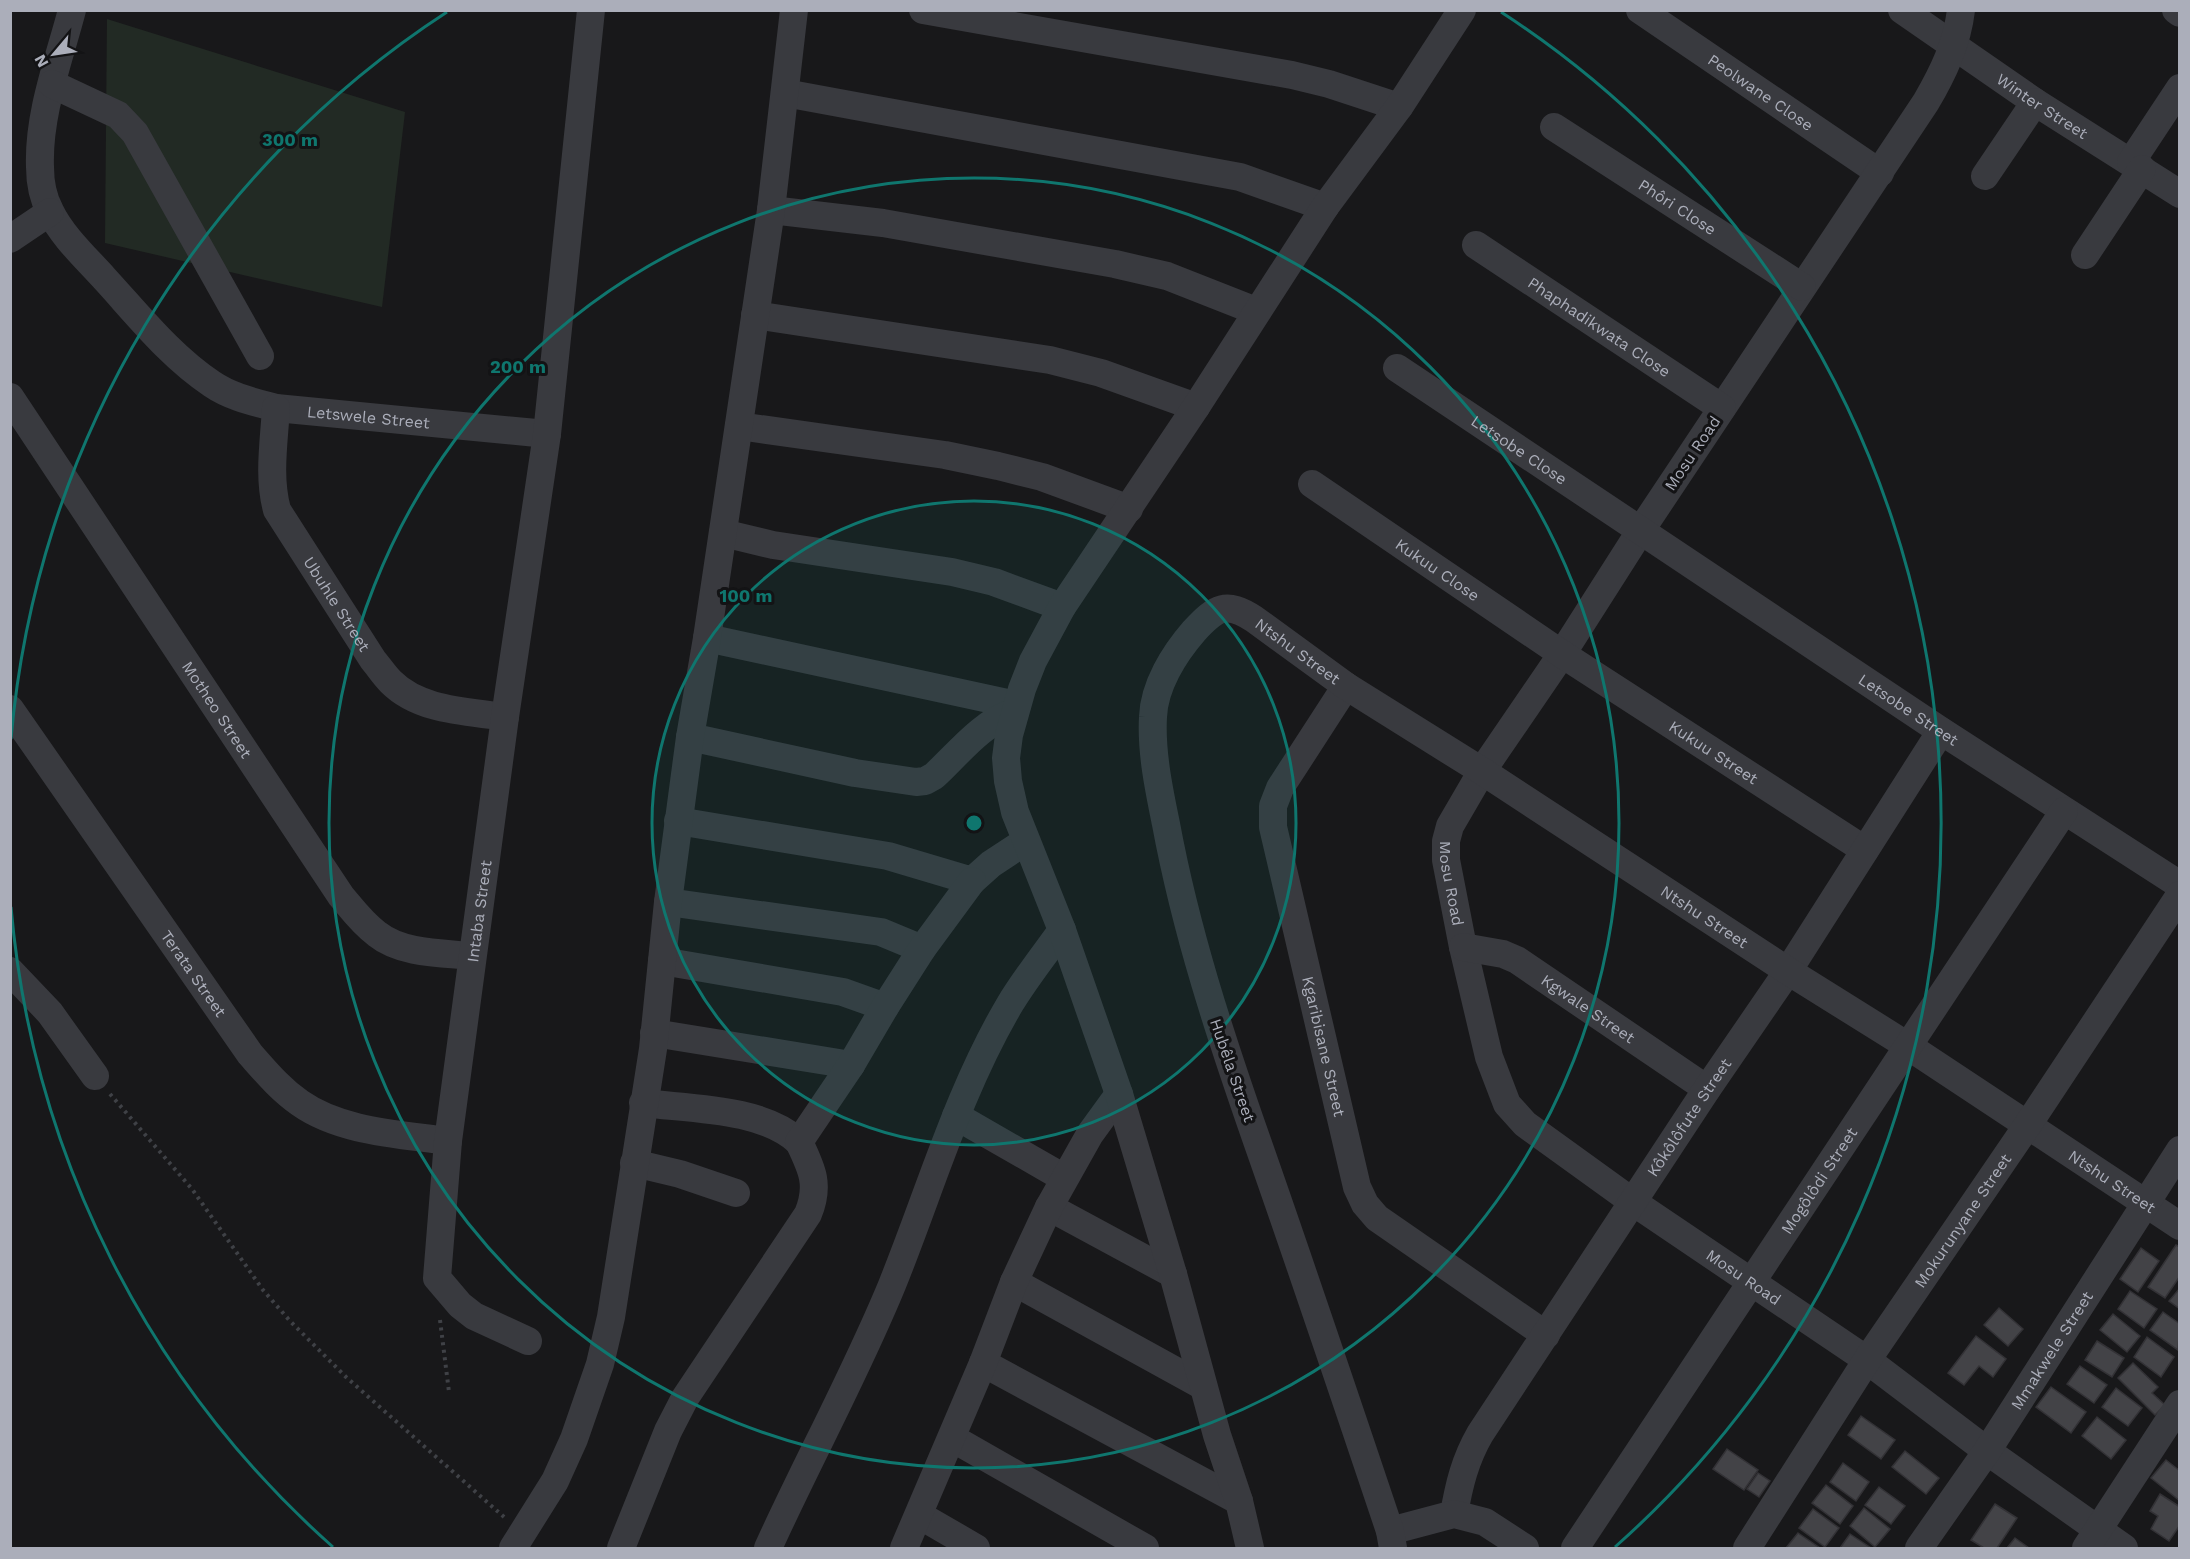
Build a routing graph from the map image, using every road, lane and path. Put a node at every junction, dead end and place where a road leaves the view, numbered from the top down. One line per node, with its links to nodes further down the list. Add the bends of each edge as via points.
1 (72, 10): 10 (street, Letswele Street)
2 (591, 10): 36 (street)
3 (794, 10): 12 (street)
4 (923, 10): 14 (street, via 1292,75)
5 (1462, 10): 14 (street)
6 (1640, 10): 17 (street, Peolwane Close)
7 (1902, 10): 9 (street, Winter Street)
8 (1961, 10): 9 (street, Mosu Road)
9 (1954, 46): 13 (street, Winter Street); 17 (street, Mosu Road, via 1926,102)
10 (52, 84): 22 (street, Letswele Street, via 40,144 40,168); 29 (street, via 118,115 135,133)
11 (2180, 88): 16 (street)
12 (785, 93): 20 (street, via 1240,177); 21 (street)
13 (2035, 102): 16 (street, Winter Street); 18 (street)
14 (1399, 107): 20 (street)
15 (1554, 127): 26 (street, Phôri Close)
16 (2137, 166): 19 (street, Winter Street); 25 (street)
17 (1880, 172): 26 (street, Mosu Road)
18 (1985, 177)
19 (2180, 194)
20 (1325, 207): 27 (street)
21 (771, 210): 27 (street, via 883,224 1115,264 1167,276); 28 (street)
22 (50, 212): 23 (street); 33 (street, Letswele Street, via 82,254 189,366 213,385)
23 (10, 239)
24 (1476, 246): 34 (street, Phaphadikwata Close)
25 (2085, 255)
26 (1802, 287): 34 (street, Mosu Road)
27 (1256, 311): 32 (street)
28 (755, 315): 32 (street, via 1050,360 1101,373); 35 (street)
29 (260, 356)
30 (1397, 368): 39 (street, Letsobe Close)
31 (10, 397): 63 (street, Motheo Street, via 358,918 378,935 397,944)
32 (1196, 407): 38 (street)
33 (276, 408): 36 (street, Letswele Street); 48 (street, Ubuhle Street, via 271,475 277,510 374,660 391,682 418,699 446,708)
34 (1722, 408): 39 (street, Mosu Road)
35 (740, 426): 38 (street, via 945,455 1042,477); 40 (street)
36 (547, 434): 48 (street, Intaba Street)
37 (1312, 484): 44 (street, Kukuu Close)
38 (1129, 509): 41 (street)
39 (1641, 530): 44 (street, Mosu Road); 49 (street, Letsobe Street)
40 (723, 533): 41 (street, via 772,545 952,572 994,582); 43 (street)
41 (1062, 607): 46 (street, via 1033,661)
42 (1229, 607): 45 (street, Ntshu Street, via 1241,610); 104 (street, Hubêla Street, via 1205,620 1192,634 1177,653 1156,695 1152,718 1162,803 1176,876 1209,1000)
43 (707, 638): 46 (street); 50 (street)
44 (1562, 654): 51 (street, Mosu Road); 55 (street, Kukuu Street)
45 (1346, 686): 51 (street, Ntshu Street); 91 (street, Kgaribisane Street, via 1280,788 1273,806 1273,827 1354,1177 1365,1204 1377,1218)
46 (1016, 708): 50 (street, via 987,726 934,776 916,782 855,773); 54 (street, via 1006,758 1015,812)
47 (10, 709): 77 (street, Terata Street, via 250,1054 276,1083 301,1104 331,1118 365,1128)
48 (505, 717): 63 (street, Intaba Street)
49 (1941, 731): 52 (street, Letsobe Street); 55 (street, Kôkôlôfute Street)
50 (690, 737): 53 (street)
51 (1482, 771): 61 (street, Mosu Road, via 1450,825 1446,841); 65 (street, Ntshu Street)
52 (2064, 812): 57 (street, Letsobe Street); 69 (street, Mogôlôdi Street)
53 (678, 821): 56 (street, via 888,856); 59 (street)
54 (1026, 841): 56 (street); 60 (street)
55 (1865, 850): 65 (street, Kôkôlôfute Street)
56 (972, 881): 62 (street)
57 (2180, 885)
58 (2180, 895): 76 (street, Mokurunyane Street)
59 (668, 902): 62 (street, via 881,932); 64 (street)
60 (1062, 930): 73 (street); 75 (street, via 1010,1003)
61 (1463, 947): 72 (street, Kgwale Street, via 1516,960); 83 (street, Mosu Road, via 1490,1056 1507,1104 1525,1124)
62 (922, 949): 67 (street)
63 (472, 956): 77 (street, Intaba Street)
64 (662, 961): 67 (street, via 816,987); 68 (street)
65 (1788, 970): 69 (street, Ntshu Street); 72 (street, Kôkôlôfute Street)
66 (10, 971): 71 (street, via 50,1013)
67 (885, 1007): 70 (street)
68 (654, 1033): 70 (street); 74 (street)
69 (1908, 1046): 76 (street, Ntshu Street); 88 (street, Mogôlôdi Street)
70 (851, 1065): 78 (street)
71 (95, 1076): 105 (path, via 192,1190 290,1321)
72 (1707, 1089): 83 (street, Kôkôlôfute Street)
73 (1119, 1094): 81 (street); 87 (street)
74 (643, 1103): 78 (street, via 761,1120 776,1125); 80 (street)
75 (956, 1116): 81 (street); 107 (street, via 891,1287)
76 (2027, 1126): 84 (street, Ntshu Street); 93 (street, Mokurunyane Street)
77 (448, 1141): 92 (street, Intaba Street, via 437,1278 474,1316)
78 (799, 1142): 106 (street, via 815,1187 808,1214 685,1398)
79 (2180, 1150): 84 (street, Mmakwele Street)
80 (634, 1163): 82 (street); 105 (street, via 611,1317 589,1400 555,1480)
81 (1064, 1178): 85 (street)
82 (736, 1193)
83 (1633, 1202): 88 (street, Mosu Road); 91 (street, Kôkôlôfute Street)
84 (2144, 1204): 86 (street, Ntshu Street); 99 (street, Mmakwele Street)
85 (1049, 1207): 87 (street); 89 (street)
86 (2180, 1226)
87 (1173, 1274): 95 (street)
88 (1751, 1281): 93 (street, Mosu Road); 113 (street, Mogôlôdi Street)
89 (1014, 1282): 94 (street); 95 (street)
90 (440, 1317): 96 (path)
91 (1546, 1335): 101 (street, Kôkôlôfute Street, via 1469,1453)
92 (528, 1341)
93 (1866, 1360): 99 (street, Mosu Road); 114 (street, Mokurunyane Street)
94 (983, 1363): 98 (street); 100 (street)
95 (1203, 1386): 100 (street)
96 (449, 1392)
97 (2180, 1404): 103 (street)
98 (952, 1438): 102 (street); 110 (street)
99 (1987, 1451): 103 (street, Mosu Road); 115 (street, Mmakwele Street)
100 (1239, 1501): 111 (street)
101 (1454, 1514): 104 (street); 112 (street, via 1485,1522)
102 (919, 1515): 108 (street); 109 (street)
103 (2092, 1539): 116 (street, Mosu Road)
104 (1392, 1540)
105 (518, 1541)
106 (621, 1548)
107 (768, 1548)
108 (904, 1548)
109 (976, 1548)
110 (1145, 1548)
111 (1250, 1548)
112 (1526, 1548)
113 (1575, 1548)
114 (1747, 1548)
115 (1919, 1548)
116 (2124, 1548)

